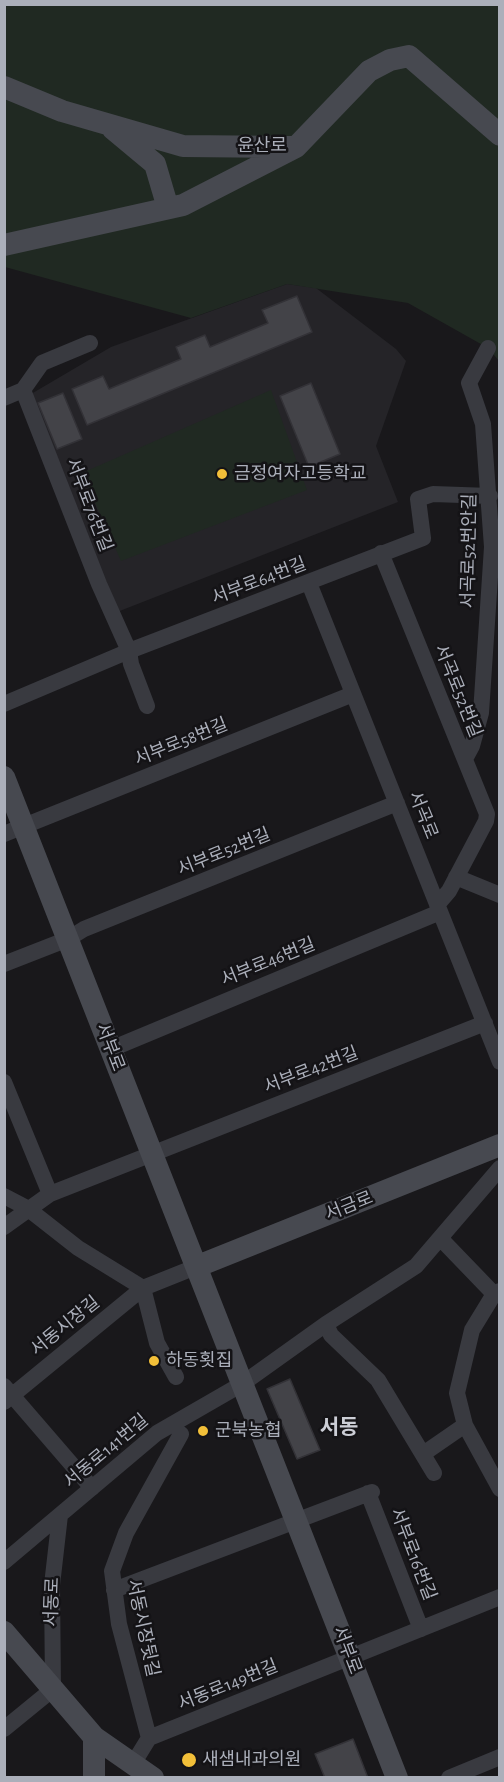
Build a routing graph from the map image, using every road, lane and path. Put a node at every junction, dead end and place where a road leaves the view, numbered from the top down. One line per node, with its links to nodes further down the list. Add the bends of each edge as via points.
1 (4, 87): 2 (street, 윤산로)
2 (106, 124): 4 (street, 윤산로, via 183,146); 5 (street, via 155,164)
3 (500, 135): 4 (street, 윤산로, via 409,56 369,71)
4 (296, 147): 5 (street, via 183,205)
5 (168, 208): 6 (street)
6 (4, 245)
7 (90, 343): 9 (street, via 42,363)
8 (488, 348): 11 (street, 서곡로52번안길, via 469,383 483,424)
9 (23, 390): 10 (street); 15 (street, 서부로76번길)
10 (4, 398)
11 (490, 496): 12 (street, 서부로64번길, via 434,494 418,499 423,538); 14 (street, 서곡로52번안길)
12 (381, 553): 13 (street, 서부로64번길); 19 (street, 서곡로52번길)
13 (309, 583): 15 (street, 서부로64번길); 16 (street, 서곡로)
14 (493, 628): 19 (street, 서곡로52번안길, via 481,713)
15 (129, 651): 17 (street, 서부로64번길); 18 (street, 서부로76번길)
16 (353, 694): 21 (street, 서곡로); 22 (street, 서부로58번길)
17 (4, 704)
18 (147, 706)
19 (465, 759): 23 (street, 서곡로52번길, via 487,814)
20 (4, 777): 22 (street, 서부로)
21 (397, 803): 25 (street, 서곡로); 26 (street, 서부로52번길, via 84,929)
22 (14, 830): 26 (street, 서부로)
23 (456, 877): 24 (street); 25 (street, 서곡로52번길)
24 (500, 895)
25 (439, 908): 28 (street, 서곡로); 29 (street, 서부로46번길)
26 (68, 939): 27 (street); 29 (street, 서부로)
27 (4, 964)
28 (485, 1023): 30 (street, 서곡로); 33 (street, 서부로42번길)
29 (111, 1049): 33 (street, 서부로)
30 (500, 1062)
31 (4, 1082): 35 (street)
32 (500, 1145): 40 (street, 서금로)
33 (152, 1154): 35 (street); 40 (street, 서부로)
34 (500, 1168): 39 (street, 서동로141번길)
35 (50, 1194): 37 (street)
36 (4, 1196): 37 (street)
37 (27, 1208): 38 (street); 41 (street, via 78,1248)
38 (4, 1227)
39 (441, 1239): 42 (street); 43 (street, 서동로141번길, via 416,1266)
40 (198, 1266): 41 (street); 45 (street, 서부로)
41 (143, 1288): 44 (street, via 157,1343); 46 (street, 서동시장길)
42 (497, 1292): 47 (street, via 472,1330 463,1364 458,1394)
43 (326, 1324): 45 (street, 서동로141번길); 49 (street, via 343,1348 378,1380)
44 (176, 1377)
45 (242, 1384): 51 (street, 서동로141번길, via 156,1433); 54 (street, 서부로)
46 (7, 1394): 51 (street, 서동시장길)
47 (465, 1425): 49 (street); 52 (street)
48 (181, 1434): 56 (street, 서동시장뒷길, via 126,1533 112,1570)
49 (423, 1454): 50 (street)
50 (434, 1473)
51 (92, 1488): 53 (street, 서동로141번길)
52 (500, 1489)
53 (60, 1515): 55 (street, 서동로141번길); 61 (street, 서동로, via 52,1585)
54 (297, 1522): 56 (street); 58 (street, 서부로16번길, via 370,1492); 60 (street, 서부로)
55 (4, 1562)
56 (114, 1590): 64 (street, 서동시장뒷길)
57 (500, 1597): 58 (street, 서부로16번길)
58 (421, 1629): 60 (street, 서부로16번길)
59 (4, 1632): 61 (street)
60 (349, 1657): 64 (street, 서동로149번길); 69 (street, 서부로)
61 (53, 1689): 62 (street); 63 (street)
62 (4, 1729)
63 (94, 1737): 66 (street); 67 (street)
64 (149, 1738): 66 (street)
65 (500, 1757): 70 (street)
66 (133, 1764): 68 (street)
67 (94, 1778)
68 (153, 1778)
69 (397, 1778)
70 (449, 1778)

